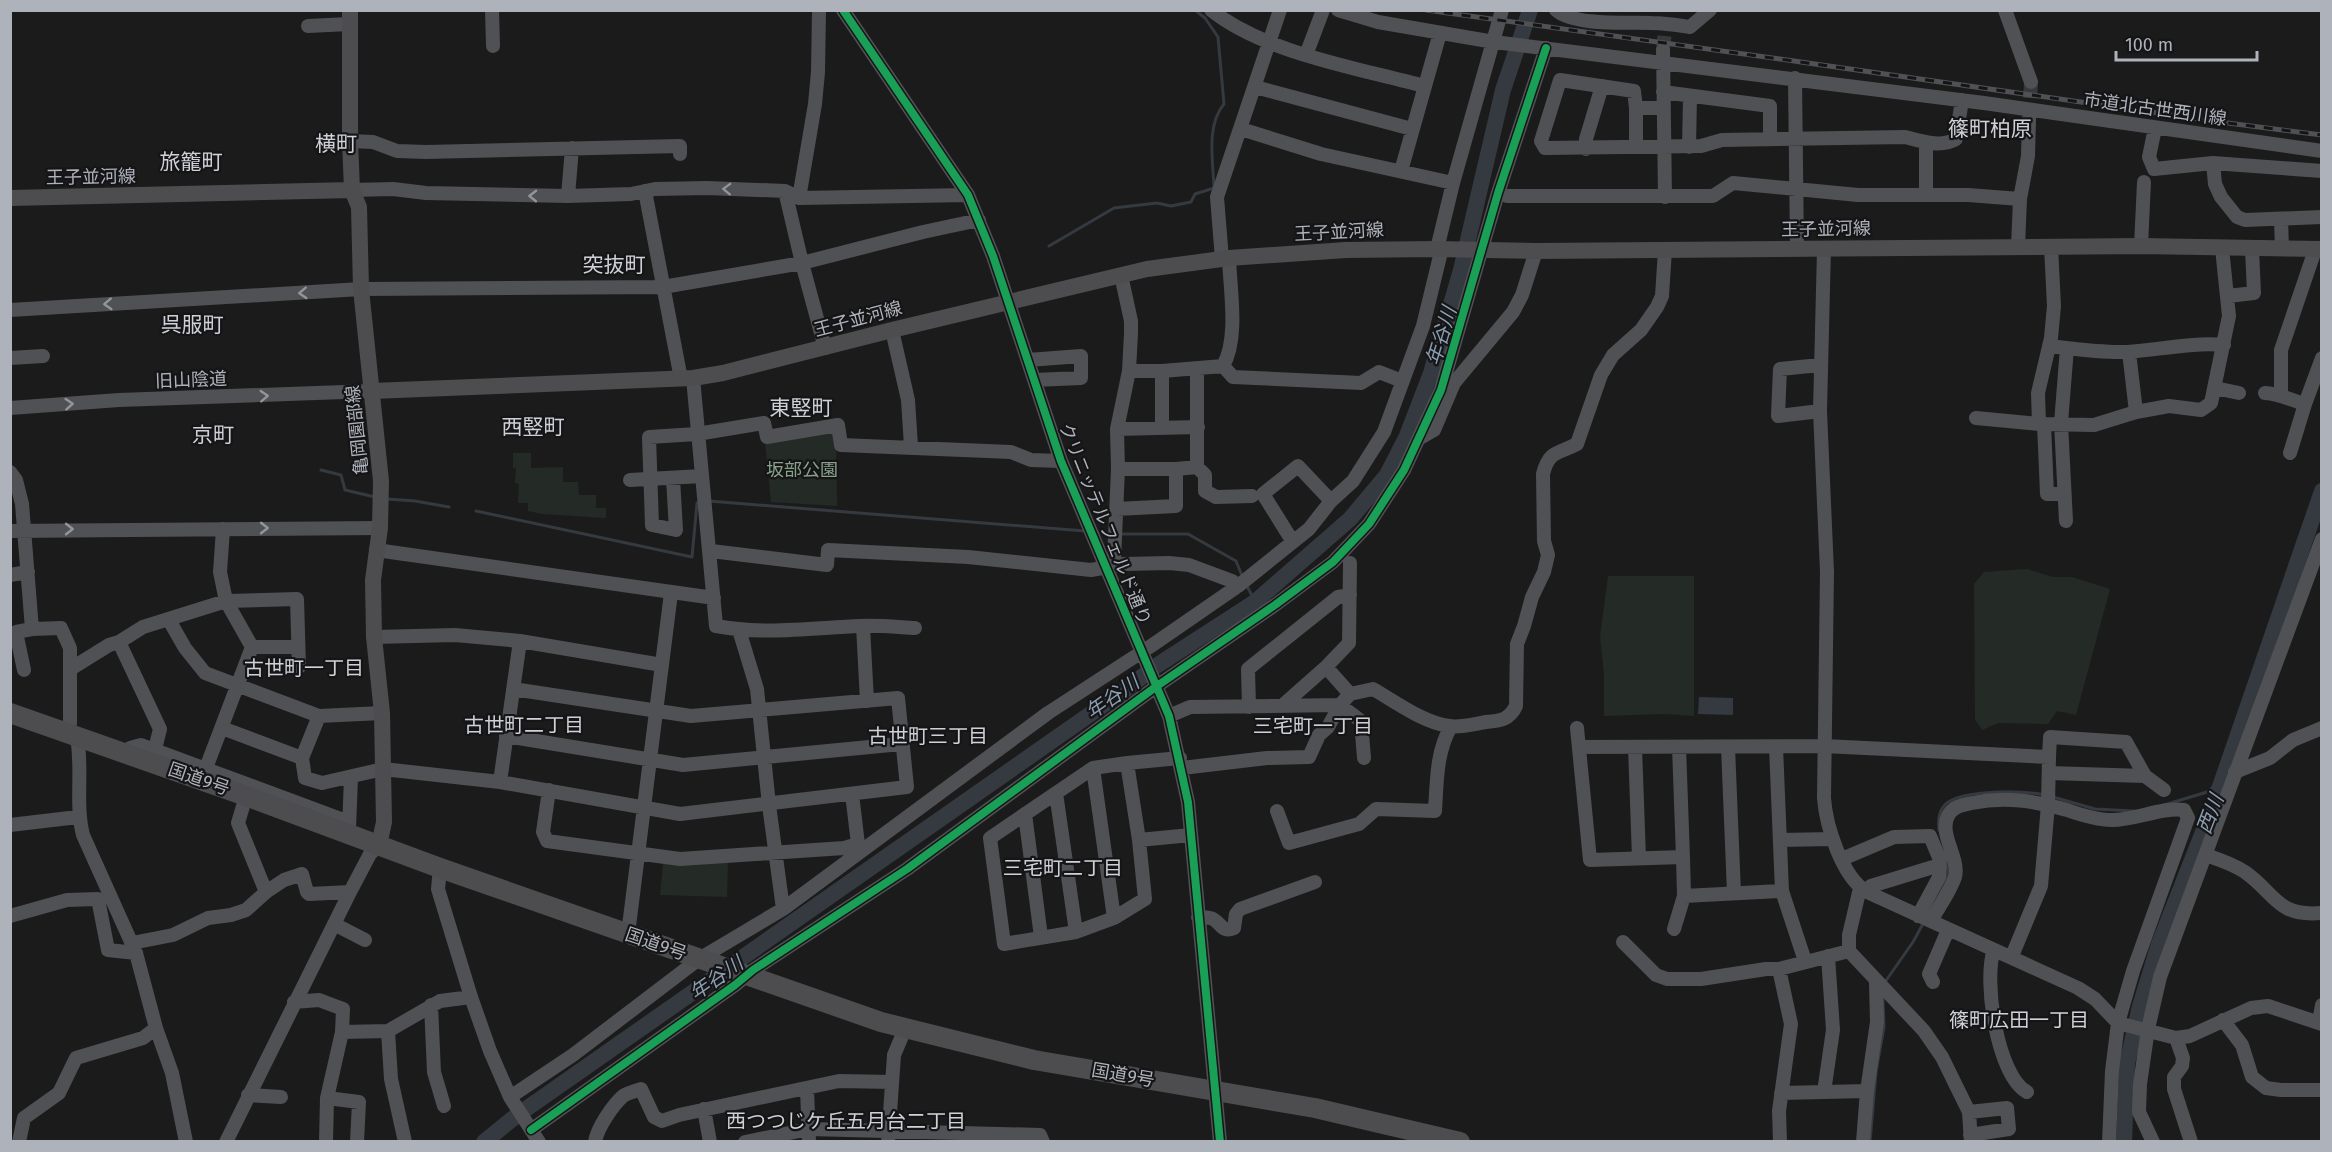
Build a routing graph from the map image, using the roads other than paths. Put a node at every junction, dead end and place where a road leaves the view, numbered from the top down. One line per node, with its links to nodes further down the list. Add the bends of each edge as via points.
1 (492, 10): 17 (street)
2 (819, 10): 61 (street, via 815,104)
3 (843, 10): 55 (street, クリニッテルフェルド通り)
4 (1211, 10): 15 (street)
5 (1280, 10): 15 (street)
6 (1323, 10): 19 (street)
7 (1338, 10): 14 (street, 市道北古世西川線)
8 (1502, 10): 16 (street)
9 (1556, 10): 10 (street, via 1586,20 1666,28 1690,27)
10 (1710, 10)
11 (2005, 10): 22 (street)
12 (350, 17): 13 (street); 37 (main road, 亀岡園部線)
13 (308, 26)
14 (1440, 33): 16 (street, 市道北古世西川線); 23 (street)
15 (1269, 42): 19 (street); 25 (street)
16 (1498, 42): 18 (street, 市道北古世西川線); 50 (street)
17 (493, 46)
18 (1540, 47): 20 (street, 市道北古世西川線); 76 (street)
19 (1306, 55): 23 (street)
20 (1663, 56): 21 (street, 市道北古世西川線); 26 (street)
21 (1795, 78): 28 (street, 市道北古世西川線); 36 (street)
22 (2031, 82)
23 (1424, 86): 34 (street)
24 (1602, 86): 29 (street, via 1634,91); 43 (street); 43 (street, via 1560,80 1541,141 1545,148)
25 (1255, 87): 33 (street); 34 (street)
26 (1663, 92): 27 (street); 30 (street)
27 (1690, 96): 35 (street, via 1770,106); 41 (street)
28 (1962, 100): 32 (street, 市道北古世西川線); 38 (street, via 1956,140)
29 (1636, 108): 30 (street); 39 (street)
30 (1663, 108): 40 (street)
31 (2029, 119): 62 (street, via 2028,156)
32 (2155, 128): 44 (street, 市道北古世西川線); 46 (street, via 2149,157 2154,169)
33 (1241, 129): 47 (street, via 1321,154); 79 (street, via 1217,197)
34 (1412, 129): 47 (street)
35 (1770, 139): 36 (street); 41 (street, via 1722,140)
36 (1795, 139): 38 (street, via 1905,137); 52 (street)
37 (350, 141): 42 (street, via 373,142 397,151 426,152); 51 (main road, 亀岡園部線)
38 (1926, 142): 56 (street)
39 (1636, 147): 40 (street); 43 (street)
40 (1664, 147): 41 (street); 59 (street)
41 (1689, 147)
42 (572, 148): 45 (street, via 680,146); 57 (street)
43 (1586, 149)
44 (2322, 151)
45 (680, 154)
46 (2213, 163): 48 (street); 64 (street, via 2215,184 2237,217)
47 (1401, 171): 50 (street)
48 (2322, 171)
49 (2144, 182): 67 (street)
50 (1453, 183): 70 (street)
51 (352, 190): 57 (street, one-way to 51); 60 (main road, 王子並河線); 83 (main road, 亀岡園部線, via 359,207)
52 (1796, 190): 56 (street); 59 (street, via 1733,183 1713,196); 71 (street)
53 (645, 191): 54 (street, one-way to 53); 57 (street); 82 (street)
54 (785, 191): 61 (street); 80 (street)
55 (968, 195): 61 (street); 65 (street, クリニッテルフェルド通り)
56 (1926, 195): 62 (street)
57 (567, 196)
58 (1507, 196): 59 (street)
59 (1665, 197)
60 (10, 198)
61 (799, 198)
62 (2020, 200): 68 (street)
63 (2322, 217): 64 (street)
64 (2282, 219): 74 (street)
65 (980, 220): 80 (street); 85 (street, クリニッテルフェルド通り)
66 (2050, 246): 67 (main road, 王子並河線); 68 (main road, 王子並河線); 89 (street, via 2054,306)
67 (2141, 246): 69 (main road, 王子並河線)
68 (2018, 247): 72 (main road, 王子並河線)
69 (2223, 248): 73 (main road, 王子並河線); 84 (street)
70 (1442, 249): 76 (main road, 王子並河線); 79 (main road, 王子並河線, via 1347,250); 104 (street, via 1423,326)
71 (1797, 249): 72 (main road, 王子並河線); 77 (main road, 王子並河線)
72 (1824, 249): 97 (street)
73 (2252, 249): 74 (main road, 王子並河線); 84 (street, via 2254,293)
74 (2282, 249): 75 (main road, 王子並河線)
75 (2318, 249): 109 (street, via 2281,350)
76 (1479, 250): 78 (main road, 王子並河線); 121 (street, via 1442,390)
77 (1665, 250): 78 (main road, 王子並河線); 184 (street, via 1662,296 1657,307 1605,368 1577,444 1559,450 1546,464 1544,540 1548,555 1517,644 1516,706 1503,720)
78 (1536, 251): 121 (street, via 1513,312 1454,383 1434,430)
79 (1225, 259): 81 (main road, 王子並河線); 98 (street, via 1232,340)
80 (802, 263): 82 (street); 90 (street)
81 (1121, 275): 85 (main road, 王子並河線); 100 (street, via 1131,321)
82 (663, 287): 83 (street); 102 (street)
83 (361, 289): 86 (street, one-way to 86); 106 (main road, 亀岡園部線)
84 (2228, 296): 88 (street)
85 (1009, 302): 87 (main road, 王子並河線); 96 (street, クリニッテルフェルド通り)
86 (10, 310)
87 (892, 330): 90 (main road, 王子並河線); 122 (street, via 908,399)
88 (2224, 345): 92 (street); 105 (street)
89 (2049, 346): 91 (street); 116 (street, via 2038,393)
90 (825, 348): 102 (main road, 王子並河線, via 723,374)
91 (2067, 348): 92 (street); 115 (street)
92 (2129, 351): 113 (street)
93 (43, 356): 94 (street)
94 (10, 358)
95 (2322, 358): 110 (street)
96 (1028, 360): 103 (street, クリニッテルフェルド通り); 103 (street, via 1081,356 1081,378)
97 (1820, 365): 112 (street); 112 (street, via 1780,369 1778,416)
98 (1223, 366): 99 (street); 104 (street, via 1233,377 1361,383 1379,372)
99 (1197, 369): 101 (street); 117 (street)
100 (1129, 371): 101 (street); 119 (street)
101 (1162, 371): 118 (street)
102 (687, 379): 106 (main road, 王子並河線); 120 (street)
103 (1034, 380): 124 (street, クリニッテルフェルド通り)
104 (1402, 381): 135 (street, via 1384,432 1353,481)
105 (2215, 388): 107 (street); 113 (street, via 2211,403 2201,410 2169,406)
106 (372, 391): 111 (street, 旧山陰道, one-way to 106); 138 (main road, 亀岡園部線, via 381,481)
107 (2239, 393)
108 (2265, 393): 109 (street)
109 (2281, 394): 110 (street)
110 (2305, 404): 123 (street)
111 (10, 408)
112 (1820, 411): 191 (street, via 1827,572)
113 (2136, 412): 115 (street, via 2094,425)
114 (1976, 418): 116 (street)
115 (2061, 423): 116 (street); 133 (street)
116 (2041, 424): 133 (street, via 2047,494)
117 (1197, 427): 118 (street); 125 (street)
118 (1162, 428): 119 (street)
119 (1117, 429): 126 (street)
120 (697, 434): 122 (street, via 764,423 767,437 837,425 841,445); 129 (street); 131 (street, via 649,437)
121 (1420, 438): 170 (street, via 1375,515 1332,562 1275,605)
122 (911, 446): 124 (street, via 1011,452 1031,460)
123 (2290, 453)
124 (1061, 461): 146 (street, クリニッテルフェルド通り)
125 (1197, 467): 127 (street); 134 (street, via 1205,475 1205,491 1216,497)
126 (1118, 469): 127 (street); 136 (street)
127 (1176, 469): 136 (street, via 1176,506)
128 (10, 472): 140 (street, via 22,504)
129 (702, 476): 130 (street); 144 (street)
130 (673, 478): 131 (street); 131 (street, via 676,530 652,525)
131 (651, 479): 132 (street)
132 (630, 480)
133 (2064, 494): 137 (street)
134 (1252, 496)
135 (1332, 501): 142 (street); 142 (street, via 1298,466 1263,494)
136 (1116, 508): 146 (street, via 1114,560)
137 (2066, 520)
138 (380, 528): 139 (street, one-way to 138); 143 (main road, 亀岡園部線)
139 (222, 529): 140 (street, one-way to 139); 153 (street, via 220,572)
140 (17, 530): 147 (street)
141 (2322, 539): 209 (street)
142 (1293, 542): 149 (street)
143 (376, 550): 150 (street); 159 (main road, 亀岡園部線, via 372,580)
144 (711, 551): 146 (street, via 827,565 828,550 968,557 1091,570); 152 (street)
145 (1350, 563): 151 (street)
146 (1107, 567): 149 (street, via 1189,565 1232,580); 164 (street, クリニッテルフェルド通り)
147 (28, 572): 148 (street); 156 (street)
148 (10, 575)
149 (1238, 586): 164 (street)
150 (671, 593): 152 (street); 165 (street)
151 (1350, 595): 167 (street, via 1349,643); 177 (street, via 1338,597 1248,669)
152 (714, 598): 158 (street, via 716,626)
153 (226, 600): 154 (street); 162 (street); 163 (street, via 297,599)
154 (169, 620): 160 (street, via 143,627); 171 (street, via 205,673)
155 (863, 626): 157 (street); 158 (street); 174 (street)
156 (32, 628): 168 (street, via 61,628 70,648); 169 (street, via 16,632)
157 (915, 628)
158 (739, 630): 178 (street, via 757,688)
159 (374, 637): 161 (street, via 455,635); 181 (main road, 亀岡園部線)
160 (119, 642): 168 (street); 197 (street, via 160,729)
161 (520, 642): 165 (street); 172 (street)
162 (252, 647): 163 (street); 171 (street)
163 (298, 647): 166 (street)
164 (1143, 656): 170 (street, クリニッテルフェルド通り); 247 (street, via 1048,713)
165 (662, 665): 179 (street)
166 (299, 667)
167 (1326, 667): 173 (street); 176 (street)
168 (72, 668): 188 (street)
169 (24, 670)
170 (1155, 684): 183 (street, クリニッテルフェルド通り); 269 (street, via 907,869)
171 (238, 686): 182 (street); 185 (street)
172 (513, 689): 179 (street); 189 (street)
173 (1350, 694): 175 (street); 184 (street, via 1373,689 1439,724)
174 (867, 701): 178 (street); 190 (street, via 898,698)
175 (1340, 705): 176 (street); 202 (street, via 1361,721); 205 (street, via 1309,757)
176 (1282, 706): 177 (street)
177 (1249, 707): 183 (street, via 1190,707)
178 (759, 710): 179 (street, via 691,716); 199 (street)
179 (657, 712): 203 (street)
180 (10, 713): 188 (highway, 国道9号)
181 (382, 713): 182 (street); 208 (main road, 亀岡園部線)
182 (319, 716): 201 (street)
183 (1169, 716): 205 (street, クリニッテルフェルド通り)
184 (1451, 726): 222 (street, via 1438,761 1435,811 1376,809 1359,824 1289,843)
185 (222, 728): 201 (street); 206 (street)
186 (1578, 728): 192 (street)
187 (2322, 728): 209 (street, via 2293,740 2270,758)
188 (72, 735): 198 (highway, 国道9号); 224 (street, via 81,793)
189 (506, 736): 203 (street); 213 (street)
190 (901, 744): 199 (street); 217 (street, via 907,787)
191 (1824, 746): 196 (street); 200 (street); 228 (street, via 1825,813)
192 (1579, 747): 193 (street); 236 (street, via 1590,860)
193 (1635, 747): 194 (street); 236 (street)
194 (1679, 747): 195 (street); 235 (street)
195 (1728, 747): 196 (street); 245 (street)
196 (1776, 747): 230 (street)
197 (155, 749): 198 (street, via 136,745); 206 (street)
198 (126, 755): 218 (highway, 国道9号)
199 (763, 757): 203 (street, via 683,765); 219 (street)
200 (2049, 757): 210 (street); 211 (street, via 2050,737 2126,742)
201 (302, 758): 212 (street, via 304,778 322,783)
202 (1364, 758)
203 (651, 761): 221 (street)
204 (1127, 763): 205 (street); 207 (street); 229 (street)
205 (1181, 763): 227 (street, クリニッテルフェルド通り)
206 (207, 768): 226 (street)
207 (1093, 768): 216 (street); 251 (street)
208 (383, 769): 212 (street); 213 (street); 231 (main road, 亀岡園部線, via 384,822)
209 (2235, 772): 234 (street)
210 (2049, 773): 211 (street); 220 (street)
211 (2145, 776): 215 (street)
212 (351, 777): 226 (street)
213 (500, 782): 214 (street)
214 (549, 790): 221 (street); 233 (street, via 543,832 547,841)
215 (2163, 790)
216 (1056, 793): 223 (street); 256 (street)
217 (852, 794): 219 (street); 232 (street, via 858,844)
218 (246, 796): 226 (highway, 国道9号); 243 (street, via 238,823)
219 (769, 805): 221 (street, via 680,814); 232 (street)
220 (2048, 805): 252 (street, via 1993,799 1955,807 1947,816 1946,831 1955,876); 265 (street, via 2042,886); 277 (street, via 2111,820 2176,809 2184,810 2188,818 2133,970)
221 (646, 808): 233 (street)
222 (1277, 811)
223 (1025, 814): 258 (street); 258 (street, via 990,838 1004,944)
224 (78, 817): 225 (street); 261 (street, via 82,835)
225 (10, 825)
226 (349, 828): 231 (highway, 国道9号)
227 (1191, 835): 229 (street); 250 (street, クリニッテルフェルド通り)
228 (1832, 839): 230 (street); 237 (street)
229 (1139, 840): 251 (street, via 1145,899)
230 (1780, 840): 242 (street)
231 (379, 845): 239 (highway, 国道9号); 244 (street)
232 (775, 853): 233 (street, via 680,860); 247 (street)
233 (639, 855): 257 (street)
234 (2206, 855): 248 (street, via 2246,873 2295,913); 281 (street, via 2160,977)
235 (1683, 857): 236 (street); 246 (street)
236 (1639, 858)
237 (1842, 859): 238 (street, via 1894,837 1930,836); 241 (street)
238 (1940, 867): 241 (street); 252 (street)
239 (440, 868): 257 (highway, 国道9号); 272 (street, via 438,889)
240 (1315, 882): 250 (street, via 1240,909 1234,928 1228,930 1214,920)
241 (1864, 890): 252 (street); 263 (street, via 1849,935)
242 (1782, 891): 245 (street); 267 (street)
243 (266, 892): 244 (street, via 302,874 309,894); 261 (street, via 246,910 208,918)
244 (350, 892): 253 (street)
245 (1734, 893): 246 (street)
246 (1684, 896): 254 (street)
247 (783, 909): 266 (street)
248 (2321, 915)
249 (10, 916): 261 (street, via 67,900 98,899 108,950)
250 (1198, 916): 289 (street, クリニッテルフェルド通り)
251 (1114, 918): 256 (street)
252 (1924, 919): 255 (street)
253 (334, 924): 259 (street); 273 (street)
254 (1674, 929)
255 (1948, 930): 262 (street); 271 (street, via 1929,974)
256 (1076, 932): 258 (street)
257 (628, 934): 266 (highway, 国道9号)
258 (1041, 937)
259 (365, 940)
260 (1623, 942): 268 (street, via 1656,975 1668,979)
261 (134, 948): 279 (street)
262 (1994, 950): 265 (street); 291 (street, via 1988,975 2000,1052 2019,1088)
263 (1849, 951): 264 (street); 270 (street)
264 (1828, 956): 267 (street); 290 (street, via 1833,1030)
265 (2012, 956): 277 (street, via 2078,988)
266 (702, 960): 269 (highway, 国道9号); 296 (street)
267 (1805, 961): 268 (street)
268 (1779, 969): 292 (street, via 1791,1024)
269 (743, 975): 280 (highway, 国道9号); 300 (street)
270 (1876, 982): 287 (street, via 1877,1022); 299 (street, via 1942,1057)
271 (1933, 982)
272 (471, 997): 274 (street); 296 (street)
273 (294, 1002): 282 (street, via 319,1000 343,1009); 293 (street)
274 (431, 1005): 283 (street); 297 (street, via 434,1072)
275 (2322, 1005): 278 (street)
276 (2223, 1020): 278 (street, via 2251,1008 2268,1006); 284 (street, via 2190,1036); 288 (street, via 2242,1045 2252,1077 2266,1088)
277 (2121, 1023): 281 (street); 321 (street, via 2112,1071)
278 (2320, 1023)
279 (156, 1028): 307 (street, via 143,1038 76,1058 59,1093 24,1118); 308 (street, via 172,1073)
280 (905, 1029): 285 (street, via 894,1055); 289 (highway, 国道9号, via 1034,1060)
281 (2145, 1029): 284 (street); 322 (street, via 2139,1112)
282 (342, 1032): 283 (street); 295 (street)
283 (388, 1032): 312 (street, via 391,1079)
284 (2176, 1038): 323 (street, via 2183,1058 2174,1077 2174,1089)
285 (892, 1082): 286 (street, via 839,1081); 302 (street)
286 (807, 1088): 298 (street); 301 (street)
287 (1867, 1090): 290 (street); 320 (street)
288 (2322, 1090)
289 (1215, 1091): 317 (street, クリニッテルフェルド通り); 318 (highway, 国道9号, via 1315,1108)
290 (1824, 1092): 292 (street)
291 (2027, 1092)
292 (1781, 1093): 319 (street)
293 (248, 1095): 294 (street); 309 (street)
294 (281, 1097)
295 (327, 1098): 310 (street); 311 (street, via 359,1102)
296 (511, 1099): 300 (street)
297 (444, 1106)
298 (704, 1109): 313 (street, via 662,1121 654,1117 641,1089 623,1096 601,1125); 314 (street)
299 (1969, 1112): 305 (street); 305 (street, via 2007,1108 2009,1129)
300 (533, 1135)
301 (809, 1135): 302 (street); 306 (street)
302 (888, 1136): 303 (street)
303 (933, 1137): 304 (street)
304 (982, 1137): 316 (street, via 1040,1135)
305 (1971, 1138)
306 (760, 1140): 315 (street)
307 (19, 1142)
308 (186, 1142)
309 (226, 1142)
310 (326, 1142)
311 (357, 1142)
312 (405, 1142)
313 (595, 1142)
314 (710, 1142)
315 (745, 1142)
316 (1043, 1142)
317 (1221, 1142)
318 (1460, 1142)
319 (1780, 1142)
320 (1863, 1142)
321 (2109, 1142)
322 (2153, 1142)
323 (2191, 1142)

